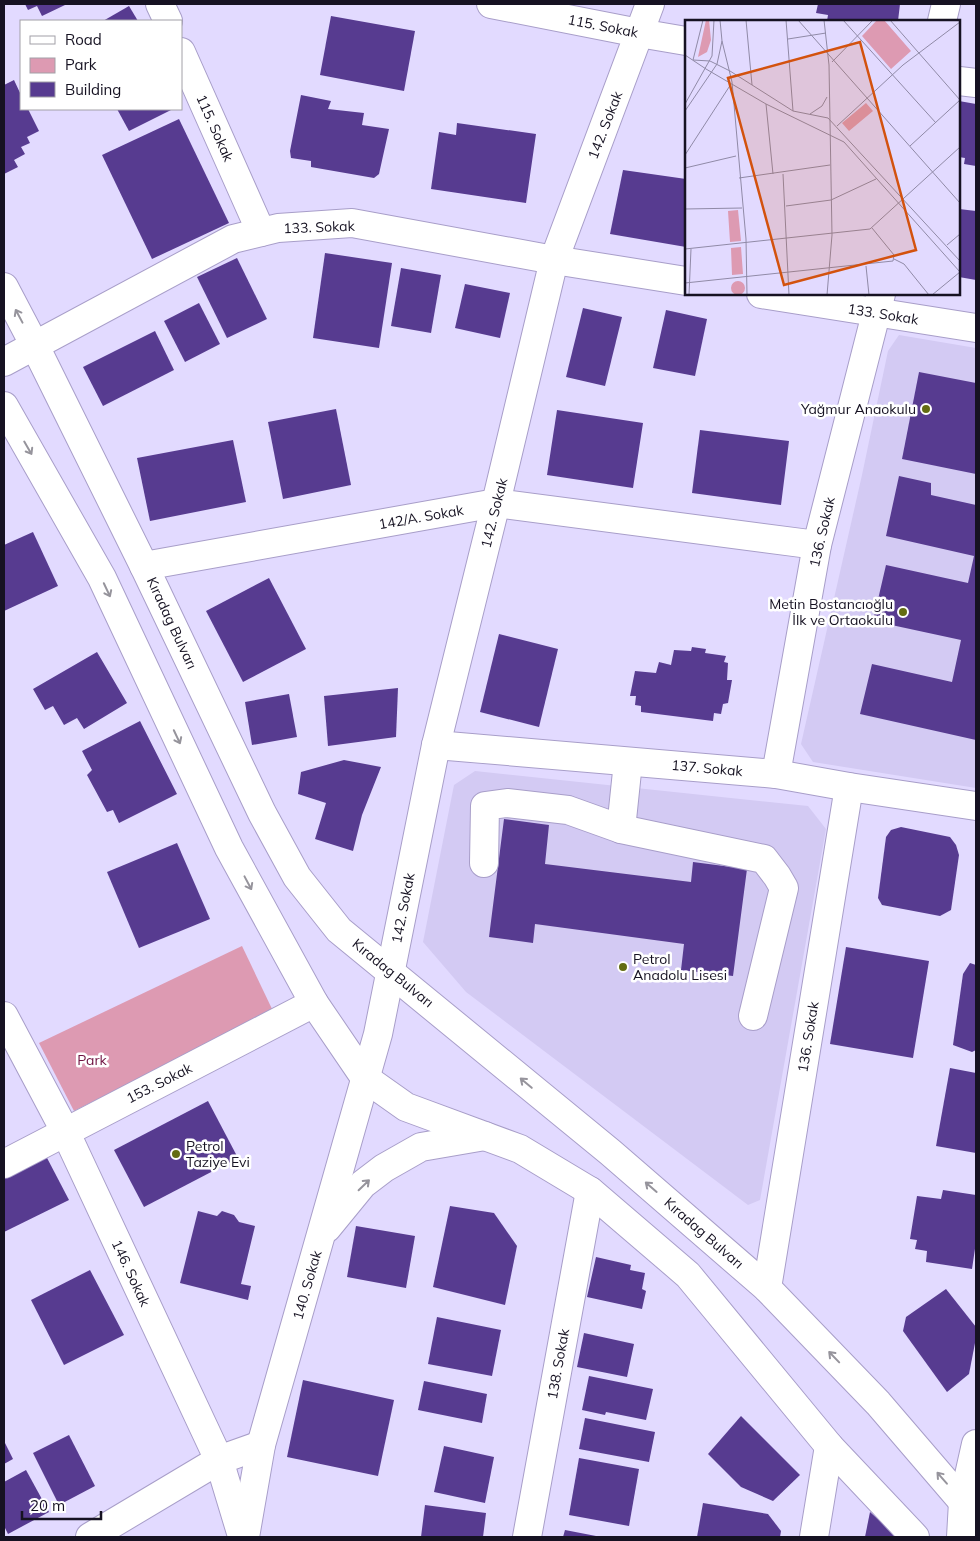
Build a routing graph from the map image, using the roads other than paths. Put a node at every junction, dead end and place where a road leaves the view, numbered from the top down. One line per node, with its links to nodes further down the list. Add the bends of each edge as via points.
1 (160, 4): 5 (street)
2 (491, 4): 7 (street, 115. Sokak)
3 (650, 4): 7 (street, 142. Sokak)
4 (946, 4): 6 (street)
5 (168, 20)
6 (942, 20)
7 (639, 34): 8 (street, 115. Sokak); 13 (street, 142. Sokak)
8 (685, 41)
9 (182, 54): 12 (street, 115. Sokak)
10 (960, 81): 11 (street)
11 (976, 84)
12 (261, 232): 13 (street, 133. Sokak, via 352,224); 19 (street, 133. Sokak, via 232,238)
13 (554, 260): 14 (street, 133. Sokak); 22 (street, 142. Sokak)
14 (685, 282)
15 (4, 287): 19 (street, Kıradag Bulvarı, one-way to 15)
16 (774, 295): 17 (street, 133. Sokak)
17 (879, 303): 18 (street, 133. Sokak); 23 (street, 136. Sokak)
18 (976, 328)
19 (35, 346): 20 (street, 133. Sokak); 24 (street, Kıradag Bulvarı)
20 (4, 362)
21 (4, 406): 33 (street, one-way to 33, via 102,578 229,848)
22 (496, 503): 23 (street, 142/A. Sokak); 24 (street, 142/A. Sokak); 25 (street, 142. Sokak)
23 (817, 545): 27 (street, 136. Sokak)
24 (144, 566): 32 (street, Kıradag Bulvarı, via 262,813 298,877 339,930)
25 (436, 745): 26 (street, 137. Sokak); 32 (street, 142. Sokak)
26 (628, 762): 27 (street, 137. Sokak); 30 (street)
27 (776, 774): 28 (street, 137. Sokak)
28 (848, 787): 29 (street, 137. Sokak); 43 (street, 136. Sokak)
29 (976, 806)
30 (621, 829): 31 (street, via 568,810 507,803 485,806); 35 (street, via 764,859 777,876 784,888)
31 (484, 863)
32 (391, 971): 36 (street, 142. Sokak); 43 (street, Kıradag Bulvarı, one-way to 32, via 610,1152)
33 (314, 1003): 37 (street); 38 (street, 153. Sokak)
34 (4, 1016): 38 (street, 146. Sokak)
35 (753, 1016)
36 (378, 1034): 37 (street, 140. Sokak)
37 (365, 1078): 39 (street, via 406,1107); 42 (street, 140. Sokak)
38 (65, 1131): 40 (street, 153. Sokak); 47 (street, 146. Sokak)
39 (484, 1136): 41 (street, via 520,1149); 42 (street, one-way to 39, via 363,1184 384,1168 421,1147)
40 (4, 1164)
41 (590, 1191): 46 (street, via 688,1276); 51 (street, 138. Sokak)
42 (321, 1235): 45 (street, 140. Sokak)
43 (767, 1288): 48 (street, Kıradag Bulvarı, one-way to 43)
44 (976, 1444): 48 (street)
45 (261, 1445): 47 (street); 50 (street, 140. Sokak)
46 (829, 1446): 52 (street); 53 (street)
47 (219, 1460): 49 (street); 50 (street, 146. Sokak)
48 (972, 1500): 54 (street)
49 (90, 1537)
50 (243, 1537)
51 (526, 1537)
52 (814, 1537)
53 (915, 1537)
54 (961, 1537)

